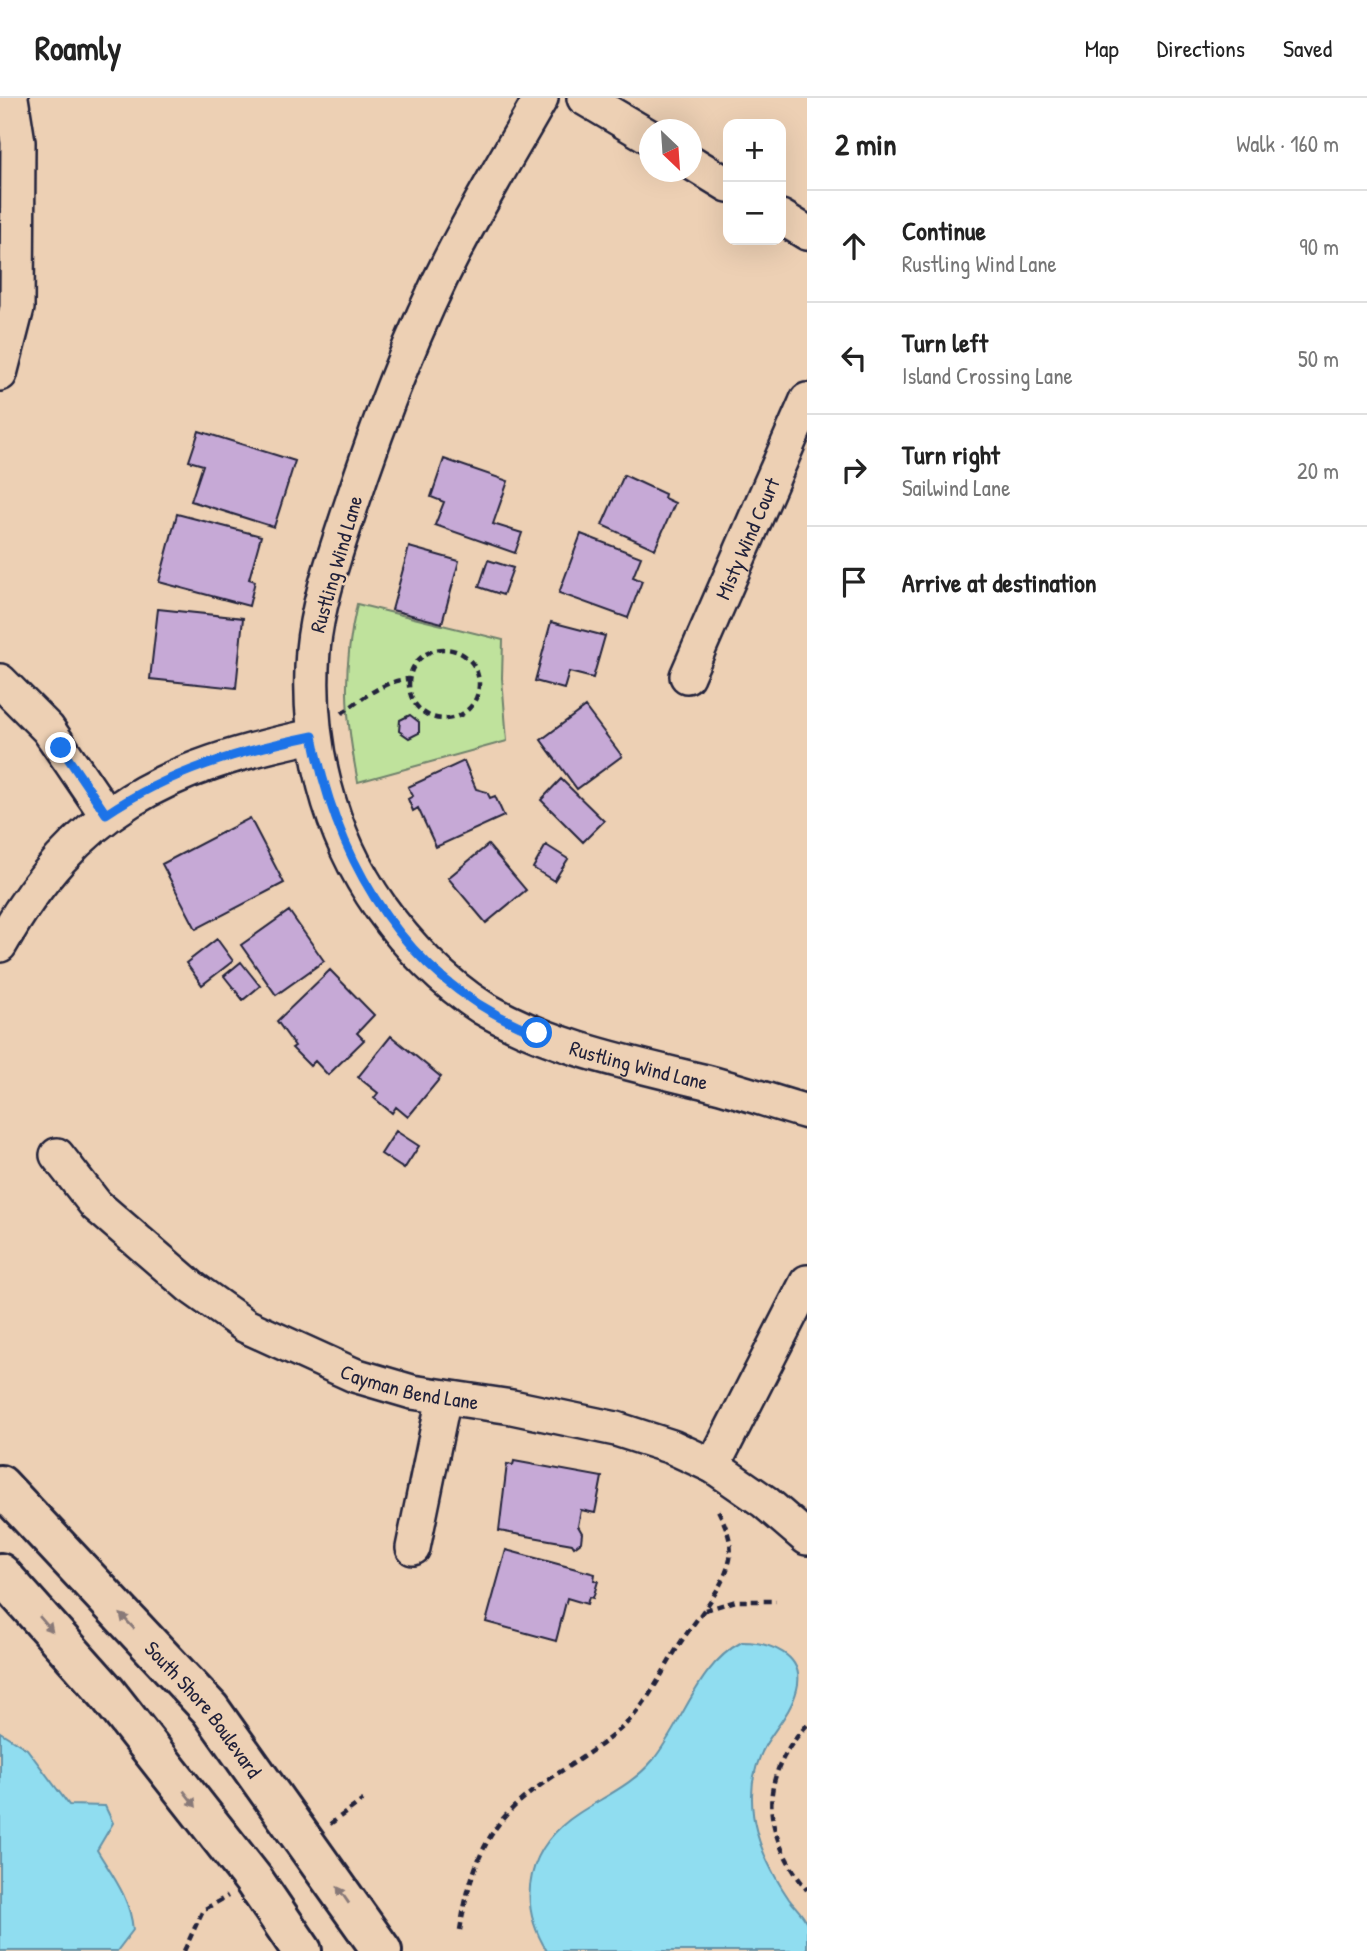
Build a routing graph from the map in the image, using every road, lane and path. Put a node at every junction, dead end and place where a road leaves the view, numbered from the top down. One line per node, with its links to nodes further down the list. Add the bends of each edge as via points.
1 (11, 98): 9 (street, via 18,142 17,308)
2 (541, 98): 14 (street, Rustling Wind Lane, via 453,254 362,474 332,563 313,648)
3 (584, 98): 4 (street)
4 (639, 132)
5 (702, 170): 6 (street)
6 (723, 182)
7 (786, 220): 8 (street)
8 (807, 233)
9 (0, 374)
10 (807, 400): 11 (street, Misty Wind Court)
11 (687, 676)
12 (408, 679): 12 (path, via 411,696 431,717 460,716 478,693 474,664 452,649 428,652 418,659); 14 (path, via 381,685)
13 (0, 681): 15 (street, via 47,729)
14 (324, 726): 15 (street, via 189,769 137,793); 17 (street, Rustling Wind Lane, via 321,777 337,828 364,884 398,932 479,1005 512,1024 626,1064)
15 (106, 814): 16 (street, via 47,875)
16 (0, 945)
17 (807, 1112)
18 (57, 1155): 20 (street, Cayman Bend Lane, via 96,1205 191,1287 246,1326 354,1375)
19 (807, 1282): 21 (street)
20 (444, 1397): 21 (street, Cayman Bend Lane, via 512,1406 616,1429); 25 (street)
21 (713, 1466): 24 (street, Cayman Bend Lane)
22 (0, 1485): 33 (street, South Shore Boulevard, one-way to 22, via 210,1709)
23 (717, 1508): 28 (path, via 729,1537 730,1556)
24 (807, 1538)
25 (413, 1548)
26 (0, 1573): 32 (street, one-way to 32, via 107,1693 253,1879)
27 (776, 1601): 28 (path, via 736,1601)
28 (702, 1611): 31 (path, via 652,1691 621,1729 506,1815 478,1860)
29 (807, 1725): 30 (path, via 780,1761 771,1791 782,1850)
30 (807, 1890)
31 (460, 1930)
32 (302, 1951)
33 (382, 1951)

